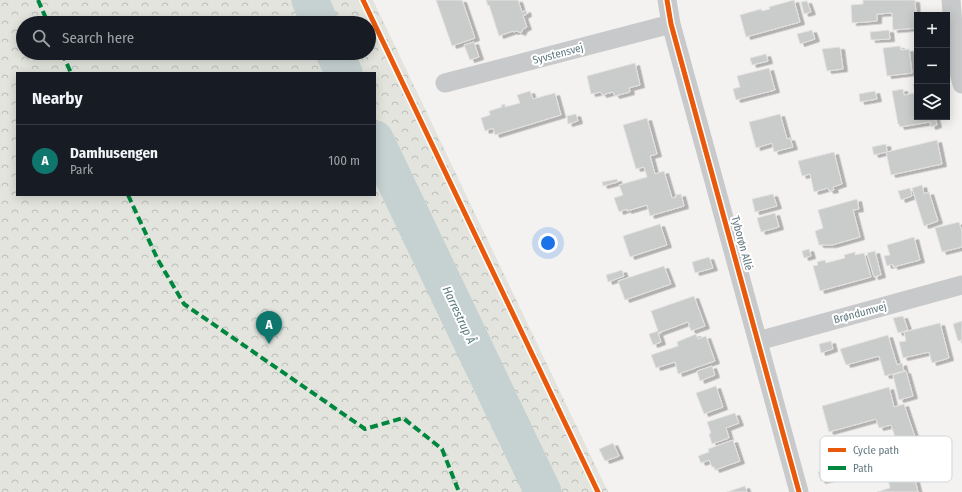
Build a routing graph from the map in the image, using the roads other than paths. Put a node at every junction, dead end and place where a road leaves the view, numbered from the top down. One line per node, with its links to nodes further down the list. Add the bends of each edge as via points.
1 (667, 0): 3 (street, Tyborøn Allé)
2 (951, 0): 5 (street, via 956,61)
3 (671, 24): 4 (street, Syvstensvej); 7 (street, Tyborøn Allé)
4 (445, 83)
5 (962, 84)
6 (962, 285): 7 (street, Brøndumvej)
7 (758, 341): 8 (street, Tyborøn Allé)
8 (799, 492)

